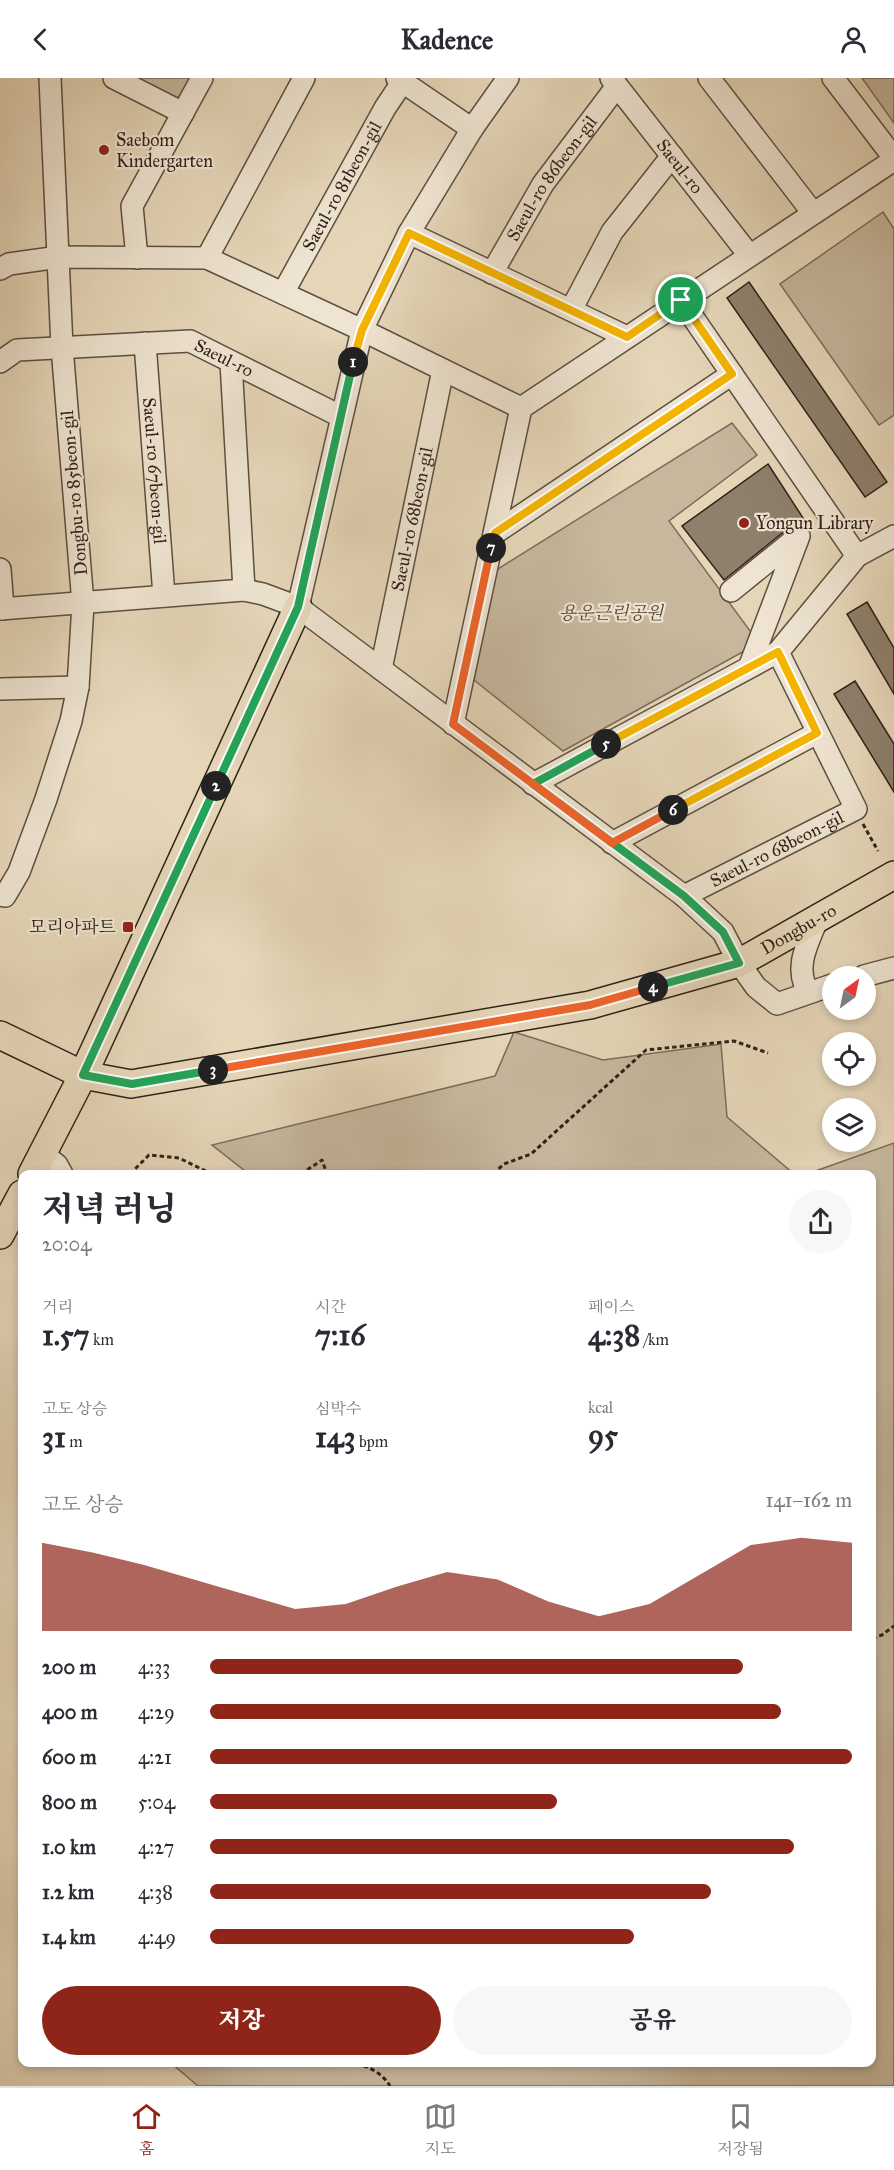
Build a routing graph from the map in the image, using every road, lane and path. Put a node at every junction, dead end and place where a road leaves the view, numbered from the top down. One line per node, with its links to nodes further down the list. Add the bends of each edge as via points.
1 (50, 78): 17 (street, Dongbu-ro 85beon-gil)
2 (114, 78): 10 (street)
3 (202, 78): 10 (street)
4 (304, 78): 19 (street)
5 (508, 78): 11 (street)
6 (709, 78): 14 (street)
7 (833, 78): 13 (street)
8 (402, 79): 11 (street); 22 (street, Saeul-ro 81beon-gil)
9 (614, 82): 12 (street, Saeul-ro); 21 (street, Saeul-ro 86beon-gil, via 543,184)
10 (183, 112): 18 (street, via 132,206)
11 (472, 129): 15 (street)
12 (672, 156): 16 (street, Saeul-ro); 24 (street, via 612,232)
13 (894, 159): 14 (street)
14 (813, 213): 16 (street)
15 (409, 233): 21 (street); 25 (street)
16 (749, 255): 23 (street)
17 (59, 257): 18 (street); 20 (street, via 9,264); 28 (street, Dongbu-ro 85beon-gil)
18 (137, 258): 19 (street)
19 (207, 258): 22 (street)
20 (0, 269)
21 (492, 273): 24 (street)
22 (283, 293): 25 (street)
23 (681, 300): 26 (street); 32 (street)
24 (571, 310): 26 (street)
25 (362, 330): 31 (street); 34 (street)
26 (627, 337): 33 (street)
27 (145, 343): 28 (street, Saeul-ro); 30 (street, Saeul-ro, via 190,341); 41 (street, Saeul-ro 67beon-gil)
28 (62, 347): 29 (street, Saeul-ro, via 17,350); 42 (street, Dongbu-ro 85beon-gil)
29 (0, 362)
30 (231, 362): 34 (street, Saeul-ro); 39 (street)
31 (443, 370): 33 (street); 47 (street, Saeul-ro 68beon-gil)
32 (732, 374): 35 (street); 37 (street)
33 (521, 408): 35 (street)
34 (340, 416): 43 (street)
35 (495, 533): 50 (street)
36 (894, 536): 37 (street)
37 (857, 556): 45 (street)
38 (0, 569): 44 (street)
39 (244, 590): 41 (street); 43 (street)
40 (731, 591): 46 (street, via 799,536)
41 (164, 596): 42 (street)
42 (83, 603): 44 (street); 48 (street, Dongbu-ro 85beon-gil)
43 (298, 607): 47 (street, Saeul-ro 68beon-gil); 67 (main road)
44 (1, 609)
45 (778, 652): 46 (street); 51 (street, Saeul-ro 68beon-gil)
46 (750, 665): 52 (street)
47 (381, 669): 50 (street, Saeul-ro 68beon-gil)
48 (78, 687): 49 (street); 57 (street, Dongbu-ro 85beon-gil, via 46,800 19,872)
49 (0, 689)
50 (453, 724): 52 (street, Saeul-ro 68beon-gil)
51 (817, 733): 53 (street, Saeul-ro 68beon-gil); 54 (street)
52 (533, 784): 54 (street, Saeul-ro 68beon-gil)
53 (855, 809): 55 (path); 58 (street, Saeul-ro 68beon-gil)
54 (612, 843): 58 (street, Saeul-ro 68beon-gil)
55 (878, 851)
56 (894, 875): 59 (main road, Dongbu-ro)
57 (3, 896)
58 (684, 896): 60 (street, Saeul-ro 68beon-gil, via 723,932)
59 (817, 920): 60 (main road, Dongbu-ro); 64 (street, via 801,961 801,980)
60 (739, 963): 64 (street, Saeul-ro 68beon-gil, via 756,987 777,1004); 67 (main road, Dongbu-ro, via 590,1005 132,1084)
61 (894, 968): 62 (street)
62 (876, 973)
63 (822, 988): 64 (street)
64 (808, 992)
65 (0, 1035): 67 (main road, Dongbu-ro)
66 (768, 1053): 74 (path, via 734,1041 646,1050 531,1154)
67 (83, 1075): 68 (main road)
68 (38, 1164): 69 (street, via 57,1165)
69 (60, 1170)
70 (134, 1170): 71 (path, via 149,1155 179,1158)
71 (204, 1170)
72 (307, 1170): 73 (path, via 322,1160)
73 (326, 1170)
74 (497, 1170)
75 (18, 1201): 76 (main road)
76 (0, 1235)
77 (894, 1626): 78 (path)
78 (876, 1637)
79 (368, 2067): 80 (path)
80 (390, 2086)

